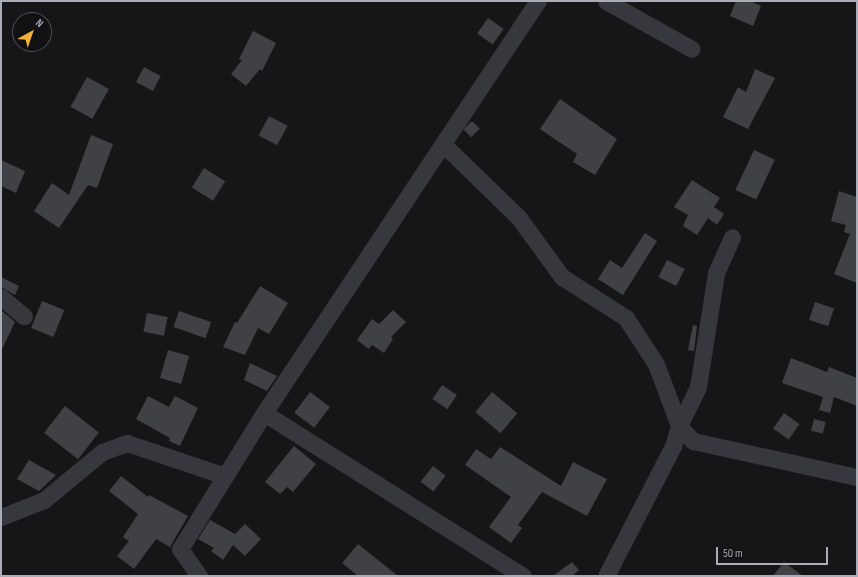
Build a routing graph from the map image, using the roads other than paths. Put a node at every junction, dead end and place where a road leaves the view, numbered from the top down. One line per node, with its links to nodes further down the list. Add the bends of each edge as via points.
1 (538, 1): 4 (street)
2 (606, 1): 3 (street)
3 (692, 48)
4 (443, 144): 8 (street); 9 (street, via 519,218 562,277 626,318 656,364)
5 (732, 237): 9 (street, via 716,273 698,387)
6 (1, 297): 7 (street)
7 (24, 316)
8 (264, 413): 10 (street); 14 (street)
9 (679, 426): 11 (street, via 692,441); 15 (street, via 673,446)
10 (225, 476): 12 (street, via 128,443 102,452 44,500); 13 (street, via 180,549)
11 (857, 477)
12 (1, 517)
13 (199, 576)
14 (523, 576)
15 (606, 576)

